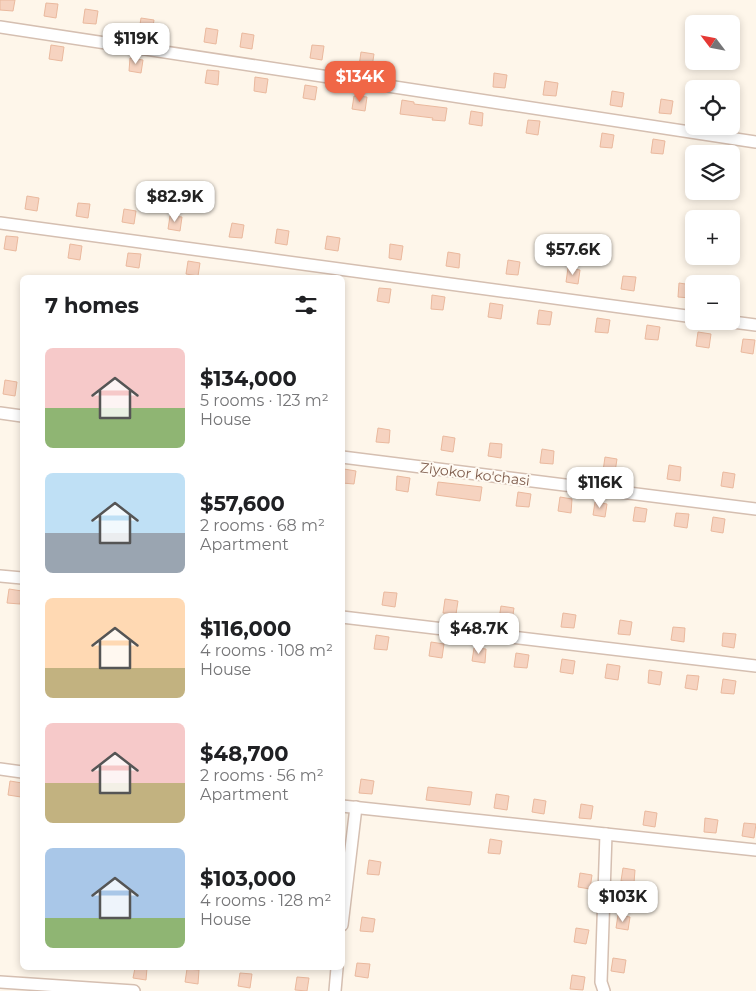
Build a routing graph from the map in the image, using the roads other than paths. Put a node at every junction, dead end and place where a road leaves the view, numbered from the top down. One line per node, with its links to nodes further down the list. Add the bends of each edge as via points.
1 (0, 27): 2 (street)
2 (756, 142)
3 (0, 223): 4 (street)
4 (685, 316)
5 (740, 323): 6 (street)
6 (756, 326)
7 (0, 413): 8 (street)
8 (20, 416)
9 (345, 457): 10 (street, Ziyokor ko'chasi)
10 (756, 510)
11 (0, 576): 12 (street)
12 (20, 578)
13 (345, 617): 14 (street)
14 (756, 666)
15 (0, 769): 16 (street)
16 (20, 772)
17 (345, 806): 18 (street)
18 (356, 807): 19 (street); 21 (street)
19 (606, 834): 20 (street); 27 (street, via 601,982)
20 (756, 850)
21 (345, 900)
22 (337, 970): 26 (street)
23 (0, 982): 24 (street)
24 (21, 987): 25 (street)
25 (134, 991)
26 (335, 991)
27 (604, 991)

